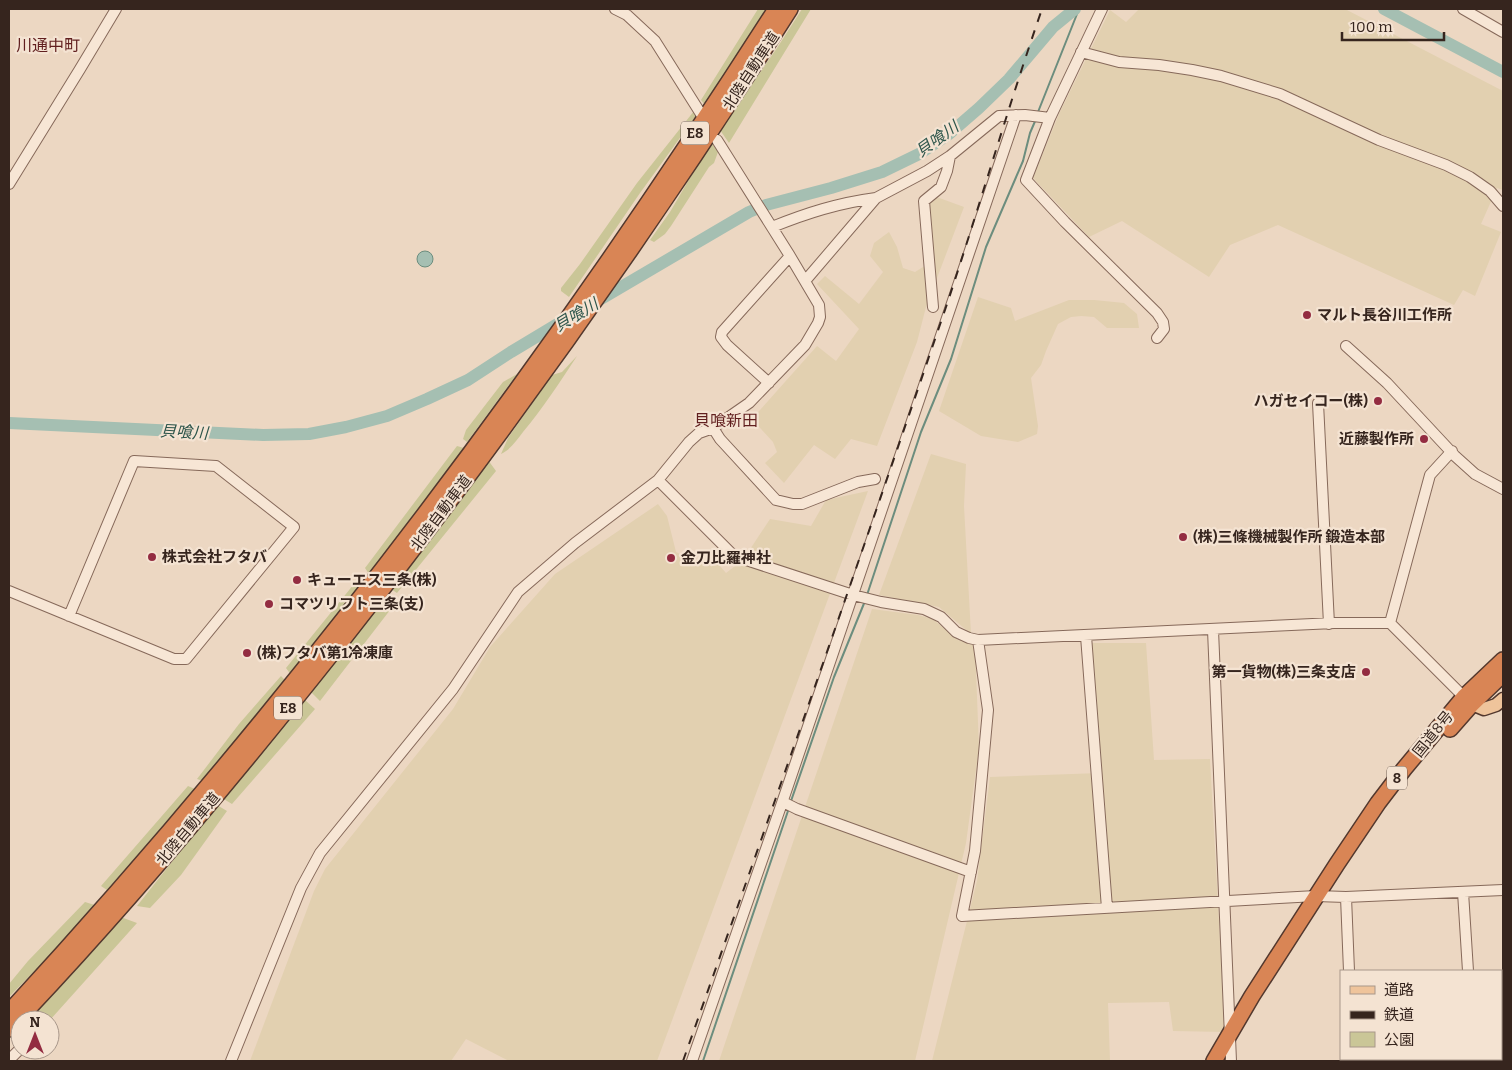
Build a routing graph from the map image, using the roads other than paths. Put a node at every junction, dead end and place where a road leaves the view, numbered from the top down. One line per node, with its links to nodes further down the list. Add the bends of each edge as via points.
1 (116, 9): 14 (street)
2 (615, 9): 9 (street, via 655,41)
3 (776, 9): 52 (highway, 北陸自動車道 / E8, via 611,256 395,553 292,685 178,822)
4 (790, 9): 53 (highway, 北陸自動車道 / E8, via 636,243 402,565 176,843)
5 (1102, 9): 8 (street)
6 (1463, 9): 7 (street)
7 (1503, 32)
8 (1081, 52): 11 (street); 16 (street, via 1119,62 1221,76 1280,94 1379,140 1462,173 1490,191)
9 (701, 114)
10 (1020, 115): 11 (street); 13 (street, via 999,116); 31 (street)
11 (1047, 117): 21 (street, via 1026,180 1163,322 1164,329)
12 (717, 140): 17 (street)
13 (950, 156): 15 (street); 20 (street, via 942,187 924,201)
14 (9, 184)
15 (876, 198): 17 (street, via 814,211); 19 (street)
16 (1503, 206)
17 (771, 226): 18 (street)
18 (790, 256): 19 (street); 23 (street, via 721,337)
19 (804, 282): 23 (street, via 819,305 818,324 805,345)
20 (933, 307)
21 (1156, 338)
22 (1346, 346): 26 (street, via 1387,383)
23 (769, 383): 25 (street)
24 (1318, 403): 34 (street)
25 (713, 428): 27 (street, via 776,500 802,504 858,482); 28 (street, via 698,433)
26 (1452, 451): 29 (street, via 1474,474); 33 (street, via 1430,475)
27 (875, 479)
28 (658, 480): 31 (street, via 734,556); 55 (street, via 575,543 518,592 453,689 320,854 301,888)
29 (1503, 489)
30 (9, 591): 32 (street)
31 (853, 595): 37 (street, via 924,609 942,617 956,632); 42 (street)
32 (69, 616): 32 (street, via 174,658 186,659 294,527 216,466 134,461)
33 (1390, 623): 34 (street); 41 (street)
34 (1329, 624): 35 (street)
35 (1213, 630): 36 (street); 48 (street)
36 (1086, 636): 37 (street); 49 (street)
37 (978, 640): 43 (street, via 988,710)
38 (1503, 660): 41 (highway, 国道8号 / 8)
39 (1503, 674): 41 (highway, 国道8号 / 8)
40 (1503, 699): 41 (main road, via 1484,709)
41 (1468, 700): 46 (highway, 国道8号 / 8, via 1404,769)
42 (784, 804): 43 (street); 56 (street)
43 (971, 872): 49 (street, via 962,916)
44 (1503, 890): 45 (street)
45 (1462, 892): 47 (street); 51 (street)
46 (1316, 896): 47 (street); 48 (street); 54 (highway, 国道8号 / 8)
47 (1346, 897): 50 (street)
48 (1223, 902): 49 (street); 54 (street)
49 (1106, 908)
50 (1349, 970)
51 (1468, 970)
52 (9, 1012)
53 (9, 1029)
54 (1229, 1035): 57 (highway, 国道8号 / 8); 58 (street)
55 (231, 1061)
56 (692, 1061)
57 (1214, 1061)
58 (1231, 1061)

